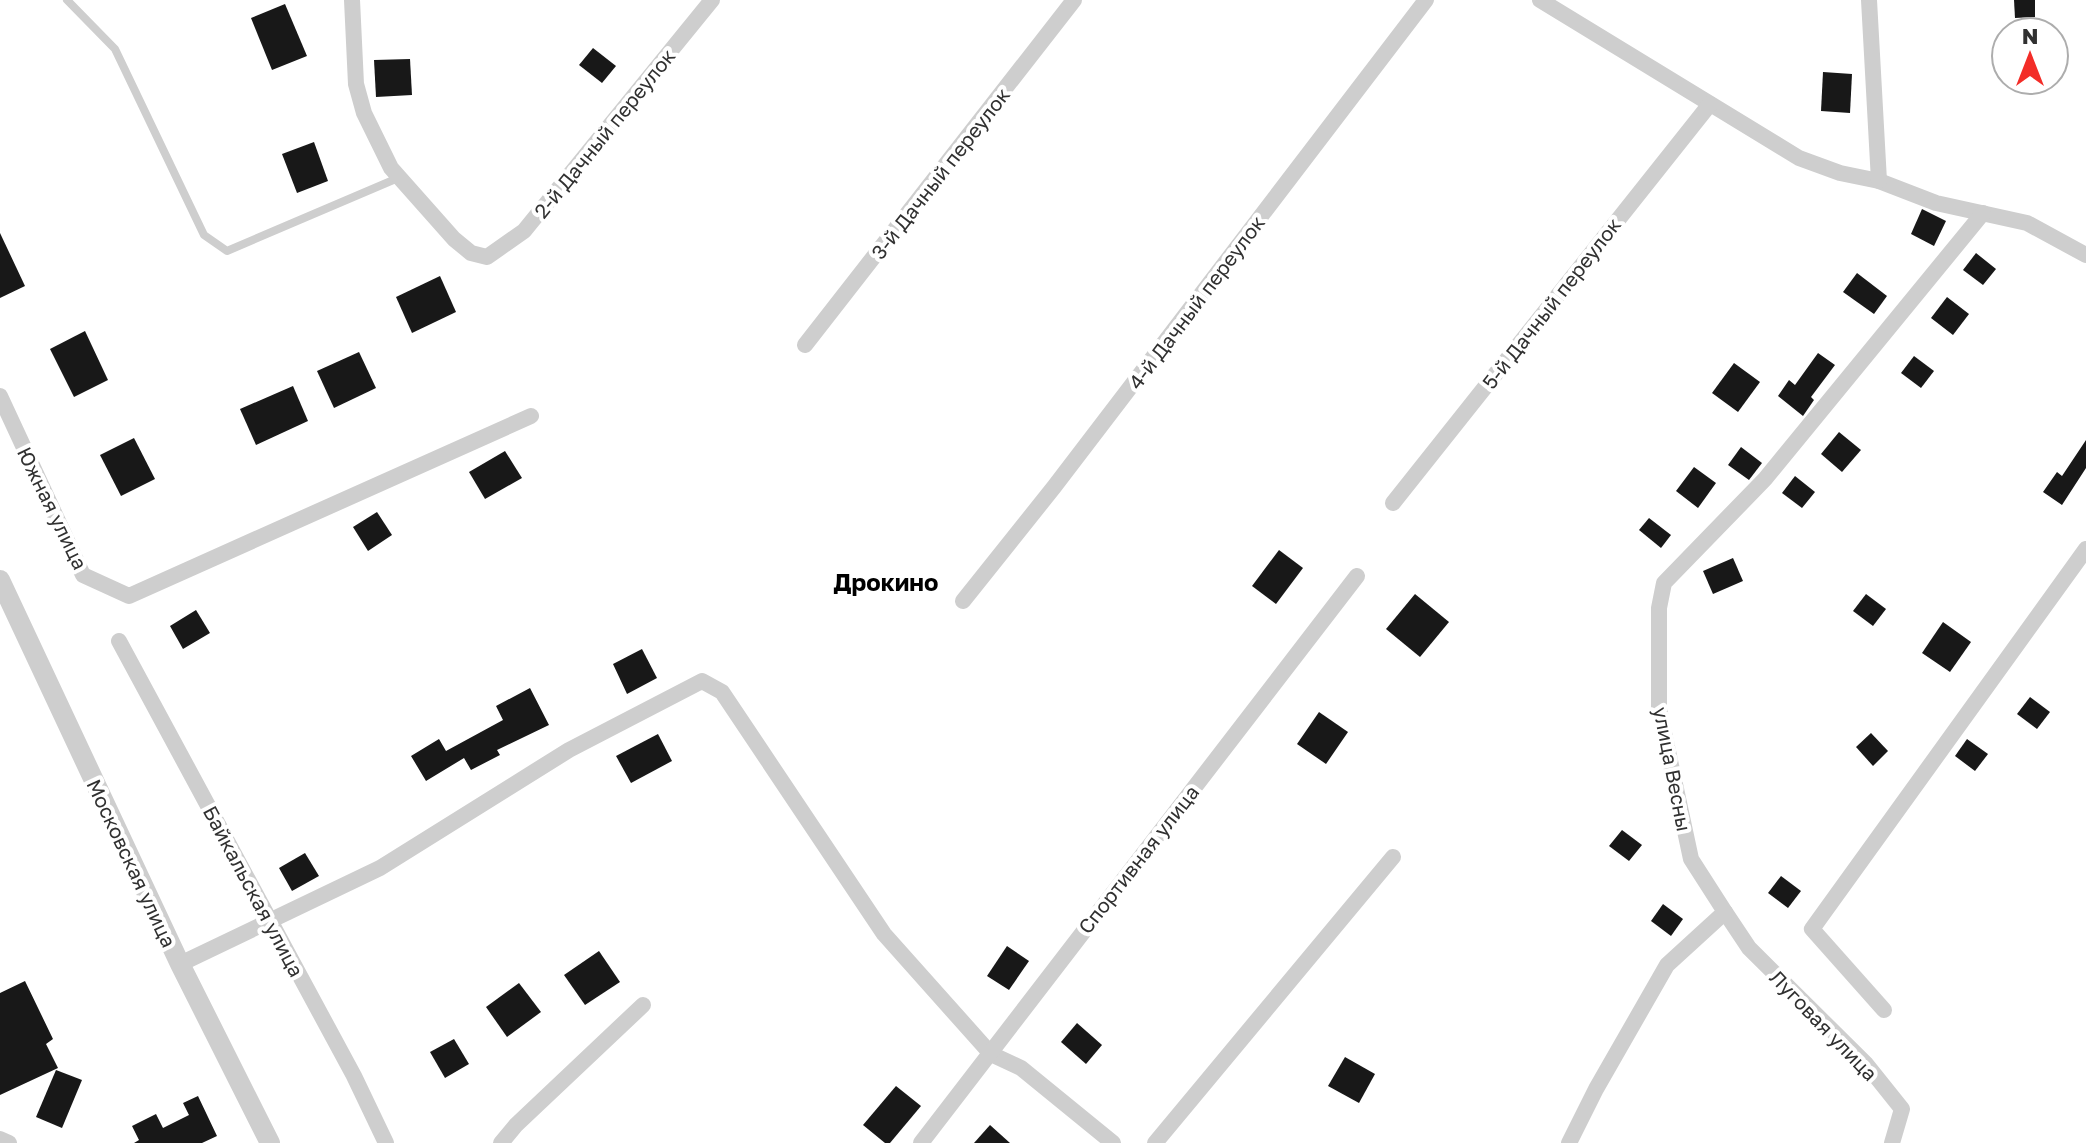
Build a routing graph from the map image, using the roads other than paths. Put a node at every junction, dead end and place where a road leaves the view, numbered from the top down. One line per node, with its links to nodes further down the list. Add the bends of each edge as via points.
1 (67, 0): 10 (lane, via 115,49 204,235 227,251)
2 (352, 0): 10 (street, via 356,84 364,113)
3 (712, 0): 10 (street, 2-й Дачный переулок, via 524,231 487,257 471,253 454,239)
4 (1074, 0): 14 (street, 3-й Дачный переулок)
5 (1426, 0): 21 (street, 4-й Дачный переулок)
6 (1540, 0): 8 (street)
7 (1869, 0): 11 (street)
8 (1566, 8): 9 (street)
9 (1710, 104): 11 (street, via 1799,158); 17 (street, 5-й Дачный переулок)
10 (398, 178)
11 (1879, 181): 12 (street, via 1936,203)
12 (1983, 213): 13 (street, via 2027,223); 24 (street, улица Весны, via 1765,479 1664,583 1659,608 1659,709 1691,859)
13 (2086, 255)
14 (805, 345)
15 (0, 396): 16 (street, Южная улица, via 83,575 129,596)
16 (531, 416)
17 (1393, 503)
18 (2086, 549): 28 (street, via 1812,929)
19 (1357, 576): 29 (street, Спортивная улица)
20 (0, 580): 26 (street, Московская улица)
21 (963, 601)
22 (119, 641): 25 (street, Байкальская улица)
23 (1393, 857): 37 (street)
24 (1725, 912): 38 (street, via 1667,965); 39 (street, Луговая улица, via 1749,948 1866,1064 1902,1109)
25 (271, 921): 26 (street); 29 (street, via 380,868 569,750 702,681 722,692 884,934); 33 (street, Байкальская улица)
26 (180, 964): 32 (street, Московская улица)
27 (643, 1005): 34 (street)
28 (1884, 1010)
29 (991, 1054): 35 (street, Спортивная улица); 36 (street, via 1021,1068)
30 (0, 1139): 31 (street)
31 (9, 1143)
32 (270, 1143)
33 (386, 1143)
34 (501, 1143)
35 (921, 1143)
36 (1113, 1143)
37 (1155, 1143)
38 (1569, 1143)
39 (1892, 1143)

